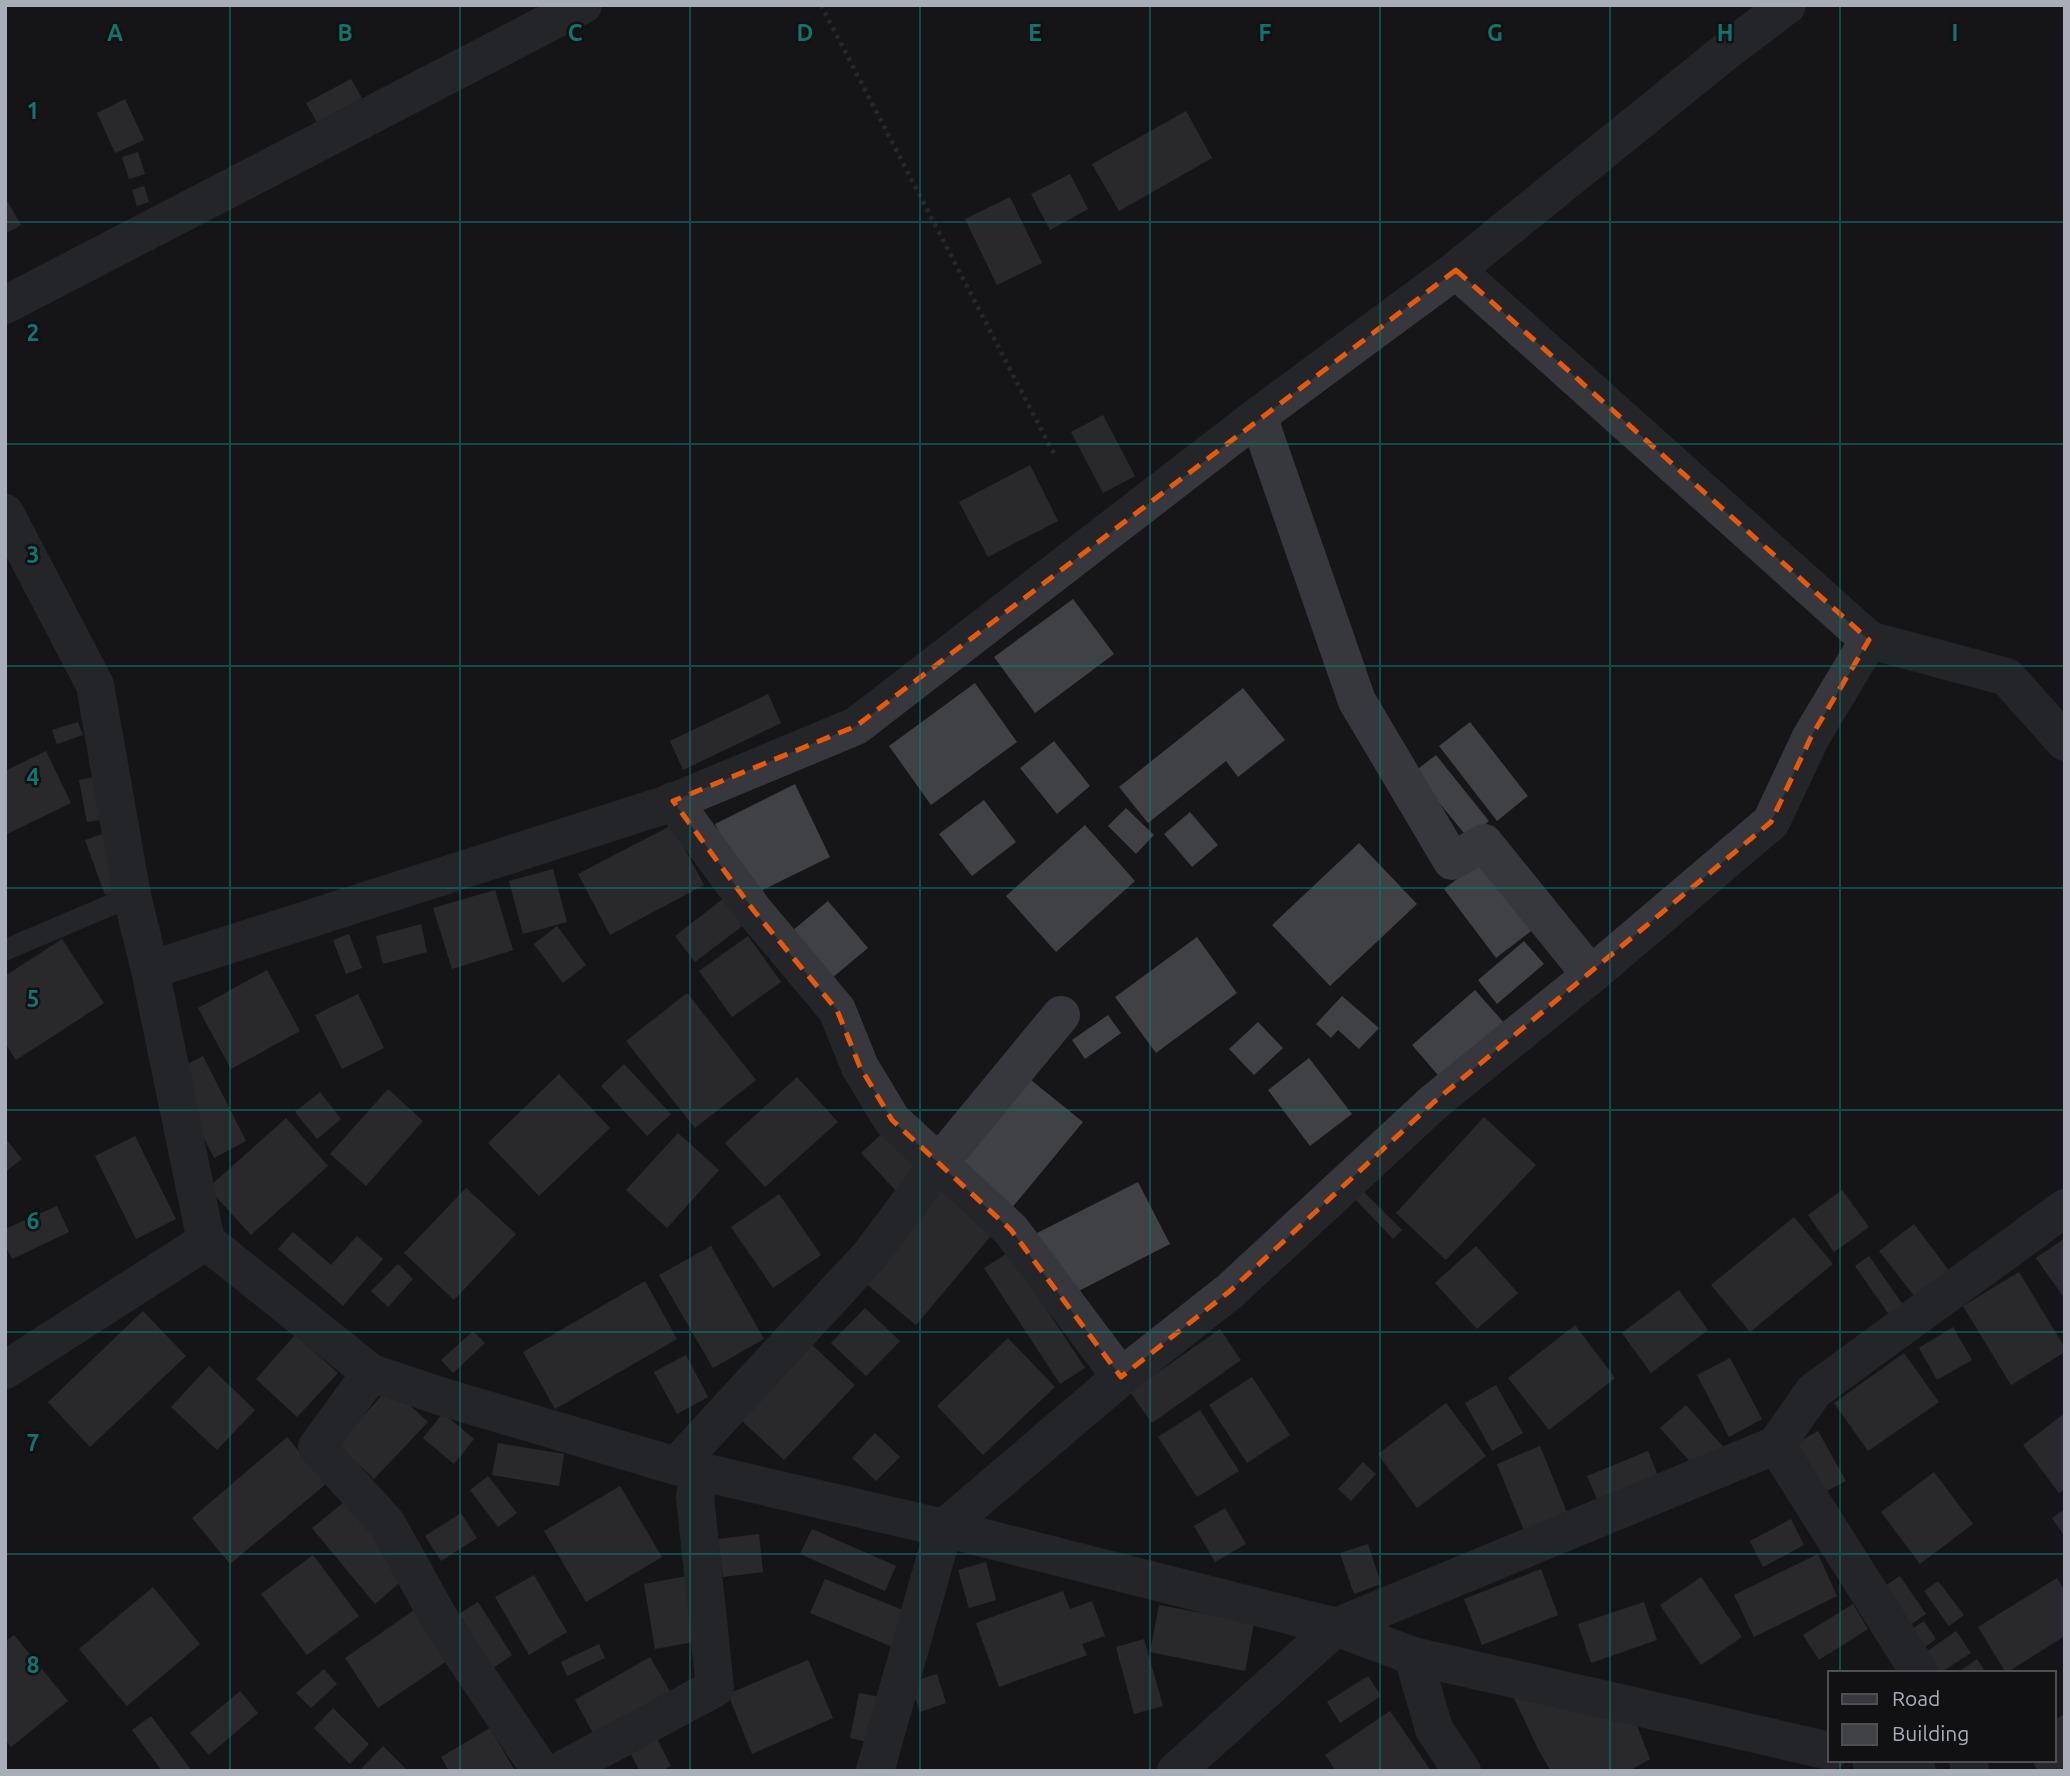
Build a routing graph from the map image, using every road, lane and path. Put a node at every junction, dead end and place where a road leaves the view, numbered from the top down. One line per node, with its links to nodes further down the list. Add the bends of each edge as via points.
1 (583, 5): 5 (street)
2 (821, 5): 7 (path)
3 (1787, 5): 4 (street)
4 (1456, 270): 6 (street); 9 (street)
5 (5, 305)
6 (1258, 416): 11 (street, via 856,726); 15 (street, via 1357,701 1411,793 1452,861 1484,843)
7 (1055, 456)
8 (5, 513): 12 (street, via 94,685)
9 (1869, 639): 10 (street, via 2007,677); 15 (street, via 1811,737 1771,822)
10 (2065, 742)
11 (673, 801): 14 (street); 17 (street, via 754,911 837,1010 860,1067 892,1120)
12 (132, 896): 13 (lane); 14 (street)
13 (5, 950)
14 (150, 970): 19 (street)
15 (1591, 975): 22 (street, via 1434,1102 1230,1291)
16 (1061, 1015): 17 (street)
17 (939, 1163): 22 (street, via 1011,1230); 24 (street, via 871,1254)
18 (2065, 1208): 23 (street, via 1814,1391)
19 (205, 1241): 20 (street); 21 (street)
20 (5, 1370)
21 (371, 1373): 24 (street); 31 (street, via 317,1447 387,1524 443,1625)
22 (1121, 1377): 25 (street)
23 (1776, 1445): 26 (street); 28 (street)
24 (687, 1469): 25 (street); 32 (street, via 695,1497 715,1688)
25 (944, 1528): 26 (street); 33 (street)
26 (1336, 1627): 27 (street); 34 (street)
27 (1413, 1656): 29 (street); 35 (street, via 1434,1729)
28 (1919, 1671)
29 (1828, 1751)
30 (1879, 1762): 36 (street)
31 (541, 1771)
32 (560, 1771)
33 (875, 1771)
34 (1175, 1771)
35 (1462, 1771)
36 (1917, 1771)

